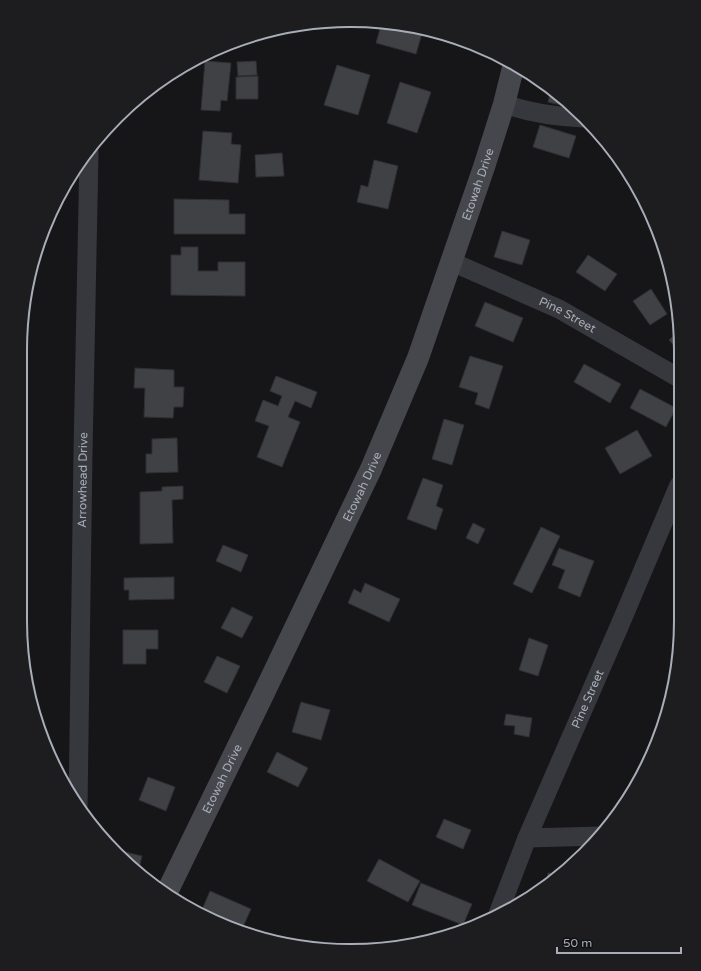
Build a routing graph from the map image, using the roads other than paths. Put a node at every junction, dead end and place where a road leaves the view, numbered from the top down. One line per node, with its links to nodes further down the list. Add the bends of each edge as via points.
1 (512, 70): 2 (street, Etowah Drive)
2 (504, 104): 3 (street, via 518,109); 5 (street, Etowah Drive)
3 (575, 118)
4 (89, 161): 8 (street, Arrowhead Drive)
5 (452, 262): 6 (street, Pine Street, via 560,308); 11 (street, Etowah Drive, via 418,358 371,469)
6 (674, 375)
7 (674, 498): 10 (street, Pine Street)
8 (78, 794)
9 (592, 836): 10 (street)
10 (527, 838): 12 (street, Pine Street)
11 (168, 887)
12 (501, 907)

